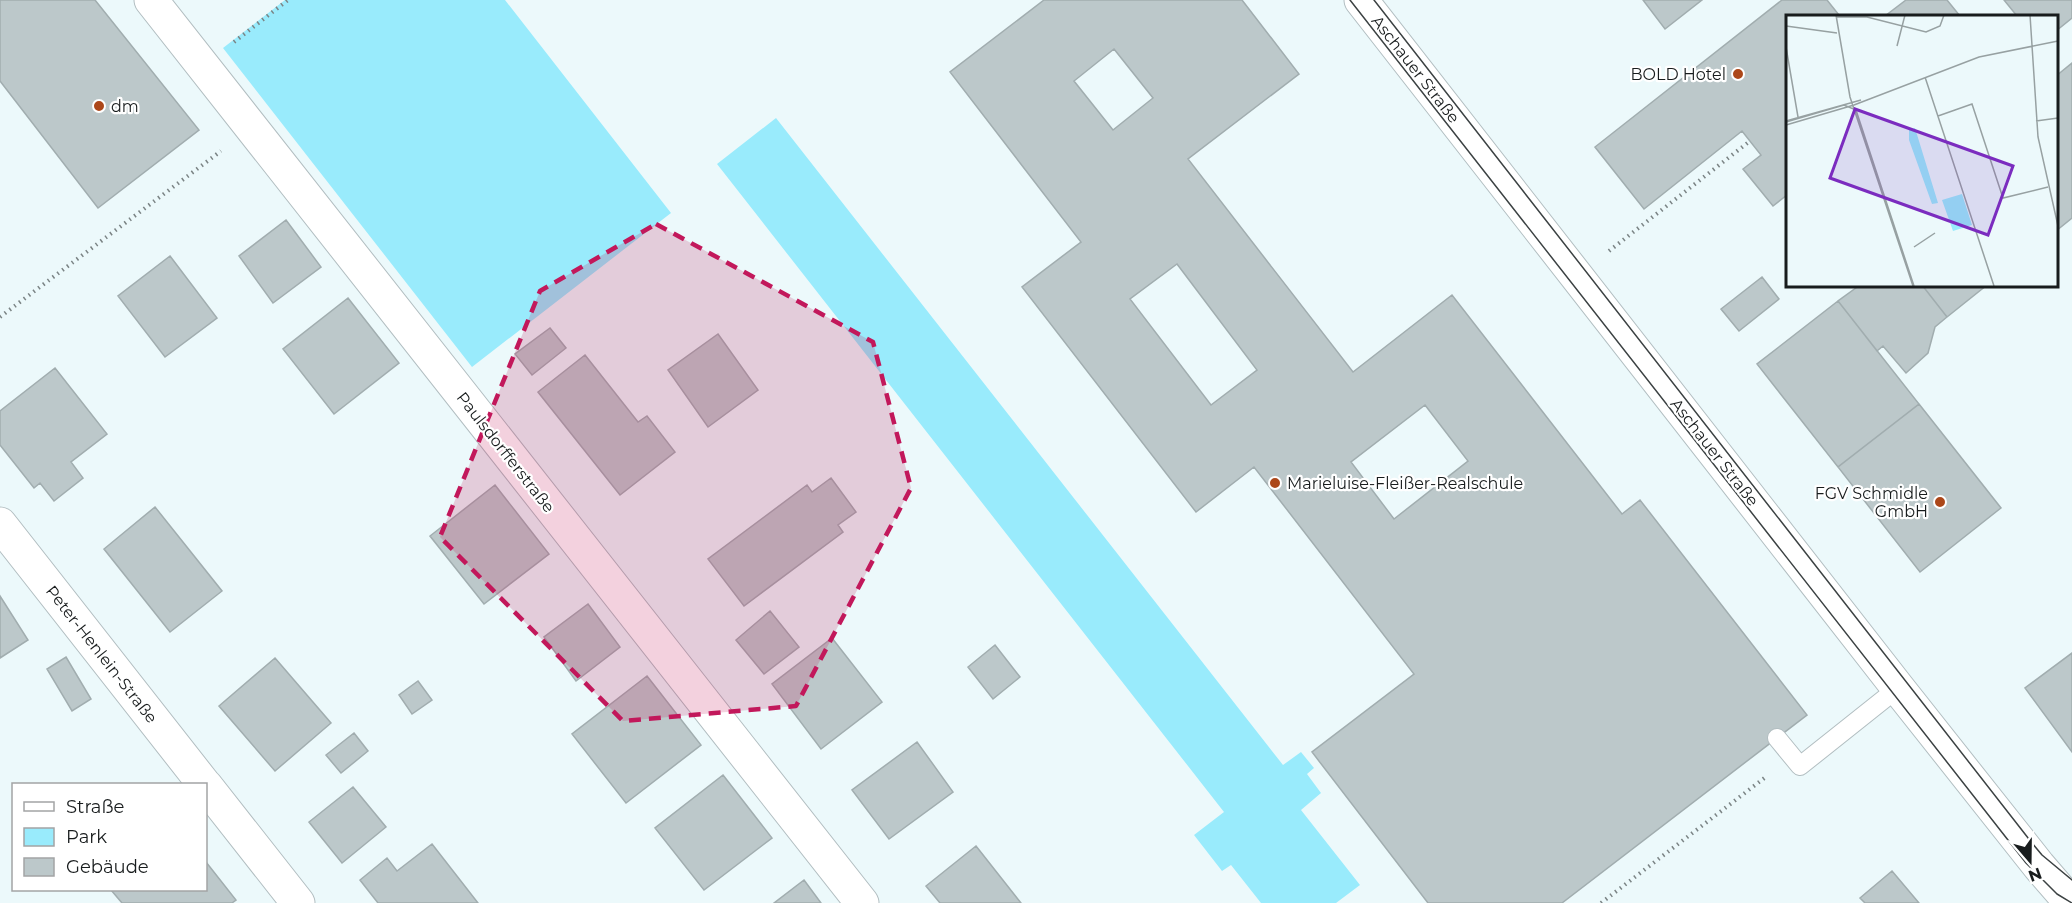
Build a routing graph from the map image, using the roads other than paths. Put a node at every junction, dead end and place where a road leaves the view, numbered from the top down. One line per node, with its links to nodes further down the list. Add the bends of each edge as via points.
1 (151, 0): 9 (street, Paulsdorfferstraße)
2 (1361, 0): 4 (street, Aschauer Straße)
3 (0, 524): 6 (street, Peter-Henlein-Straße)
4 (1898, 688): 5 (lane, via 1800,766); 10 (street, Aschauer Straße)
5 (1777, 738)
6 (203, 783)
7 (207, 788): 8 (street, Peter-Henlein-Straße)
8 (297, 903)
9 (862, 903)
10 (2071, 903)

